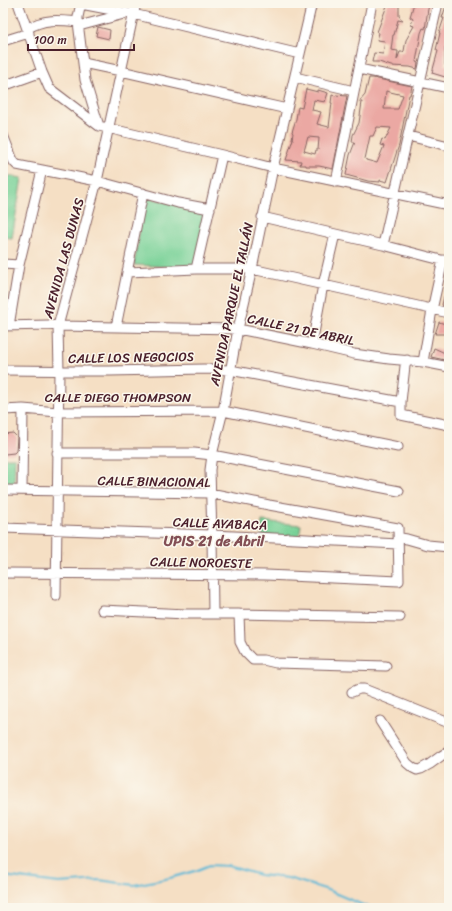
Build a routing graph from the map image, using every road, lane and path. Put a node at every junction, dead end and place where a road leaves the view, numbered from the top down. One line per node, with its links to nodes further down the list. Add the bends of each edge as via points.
1 (18, 3): 9 (street)
2 (136, 3): 7 (street, AVENIDA LAS DUNAS)
3 (312, 3): 11 (street, AVENIDA PARQUE EL TALLÁN)
4 (372, 3): 13 (street)
5 (438, 3): 17 (street)
6 (81, 4): 7 (street); 8 (street)
7 (130, 14): 8 (street); 11 (street); 14 (street, AVENIDA LAS DUNAS)
8 (78, 24): 9 (street, via 48,21 36,24); 12 (street)
9 (28, 31): 10 (street); 15 (street)
10 (3, 41)
11 (300, 54): 16 (street, AVENIDA PARQUE EL TALLÁN)
12 (83, 63): 14 (street); 22 (street, via 85,80)
13 (359, 69): 17 (street); 20 (street)
14 (121, 71): 21 (street); 23 (street, AVENIDA LAS DUNAS)
15 (42, 72): 18 (street); 22 (street, via 49,88)
16 (295, 77): 20 (street); 21 (street, AVENIDA PARQUE EL TALLÁN)
17 (420, 82): 19 (street); 24 (street)
18 (3, 86)
19 (449, 88)
20 (354, 91): 31 (street)
21 (287, 109): 28 (street, AVENIDA PARQUE EL TALLÁN)
22 (99, 126): 23 (street)
23 (109, 128): 27 (street); 30 (street, AVENIDA LAS DUNAS)
24 (408, 136): 26 (street); 33 (street)
25 (4, 139): 29 (street, via 14,162)
26 (449, 146)
27 (222, 155): 28 (street); 35 (street)
28 (273, 168): 31 (street); 36 (street, AVENIDA PARQUE EL TALLÁN)
29 (42, 170): 30 (street); 41 (street)
30 (97, 181): 32 (street); 49 (street, AVENIDA LAS DUNAS)
31 (336, 182): 33 (street)
32 (143, 193): 35 (street); 44 (street)
33 (394, 194): 34 (street); 38 (street)
34 (449, 205)
35 (210, 209): 42 (street)
36 (262, 218): 37 (street); 43 (street, AVENIDA PARQUE EL TALLÁN)
37 (335, 234): 38 (street); 45 (street)
38 (383, 245): 39 (street)
39 (446, 261): 46 (street)
40 (3, 264): 41 (street)
41 (20, 265): 48 (street)
42 (196, 269): 43 (street); 44 (street)
43 (252, 269): 45 (street); 51 (street, AVENIDA PARQUE EL TALLÁN)
44 (128, 272): 50 (street)
45 (323, 285): 46 (street); 52 (street)
46 (432, 310): 47 (street); 54 (street)
47 (449, 313)
48 (6, 326): 49 (street, CALLE 21 DE ABRIL)
49 (58, 326): 50 (street, CALLE 21 DE ABRIL); 58 (street, AVENIDA LAS DUNAS)
50 (116, 327): 51 (street, CALLE 21 DE ABRIL)
51 (238, 329): 52 (street, CALLE 21 DE ABRIL); 57 (street, AVENIDA PARQUE EL TALLÁN)
52 (312, 344): 53 (street, CALLE 21 DE ABRIL, via 354,354)
53 (407, 360): 54 (street, CALLE 21 DE ABRIL); 59 (street)
54 (423, 362): 55 (street, CALLE 21 DE ABRIL)
55 (449, 367)
56 (3, 370): 58 (street, CALLE LOS NEGOCIOS)
57 (230, 370): 58 (street, CALLE LOS NEGOCIOS); 59 (street, CALLE LOS NEGOCIOS); 62 (street, AVENIDA PARQUE EL TALLÁN)
58 (58, 371): 63 (street, AVENIDA LAS DUNAS)
59 (401, 402): 64 (street, via 401,415)
60 (23, 409): 61 (street, CALLE DIEGO THOMPSON); 63 (street, CALLE DIEGO THOMPSON); 69 (street)
61 (3, 410)
62 (222, 411): 63 (street, CALLE DIEGO THOMPSON); 65 (street, CALLE DIEGO THOMPSON); 67 (street, AVENIDA PARQUE EL TALLÁN)
63 (58, 412): 66 (street, AVENIDA LAS DUNAS)
64 (449, 425)
65 (398, 447)
66 (57, 453): 67 (street); 71 (street, AVENIDA LAS DUNAS)
67 (212, 455): 70 (street); 72 (street, AVENIDA PARQUE EL TALLÁN)
68 (3, 490): 69 (street, CALLE BINACIONAL)
69 (22, 490): 71 (street, CALLE BINACIONAL)
70 (399, 491)
71 (57, 492): 72 (street, CALLE BINACIONAL); 74 (street, AVENIDA LAS DUNAS)
72 (210, 494): 75 (street, AVENIDA PARQUE EL TALLÁN); 77 (street, CALLE BINACIONAL, via 398,528)
73 (3, 528): 74 (street, CALLE AYABACA)
74 (56, 530): 75 (street, CALLE AYABACA); 80 (street, AVENIDA LAS DUNAS)
75 (212, 535): 77 (street, CALLE AYABACA); 81 (street, AVENIDA PARQUE EL TALLÁN)
76 (288, 538): 77 (street)
77 (399, 541): 78 (street, via 407,539); 81 (street, CALLE NOROESTE, via 399,581)
78 (449, 548)
79 (3, 572): 80 (street, CALLE NOROESTE)
80 (56, 573): 81 (street, CALLE NOROESTE); 82 (street, AVENIDA LAS DUNAS)
81 (212, 575): 84 (street, AVENIDA PARQUE EL TALLÁN)
82 (56, 596)
83 (102, 610): 84 (street)
84 (213, 614): 85 (street)
85 (239, 614): 86 (street); 87 (street, via 240,642 253,660)
86 (400, 617)
87 (386, 666)
88 (352, 692): 90 (street, via 364,689)
89 (380, 722): 91 (street, via 407,762 417,770)
90 (449, 723)
91 (449, 751)

